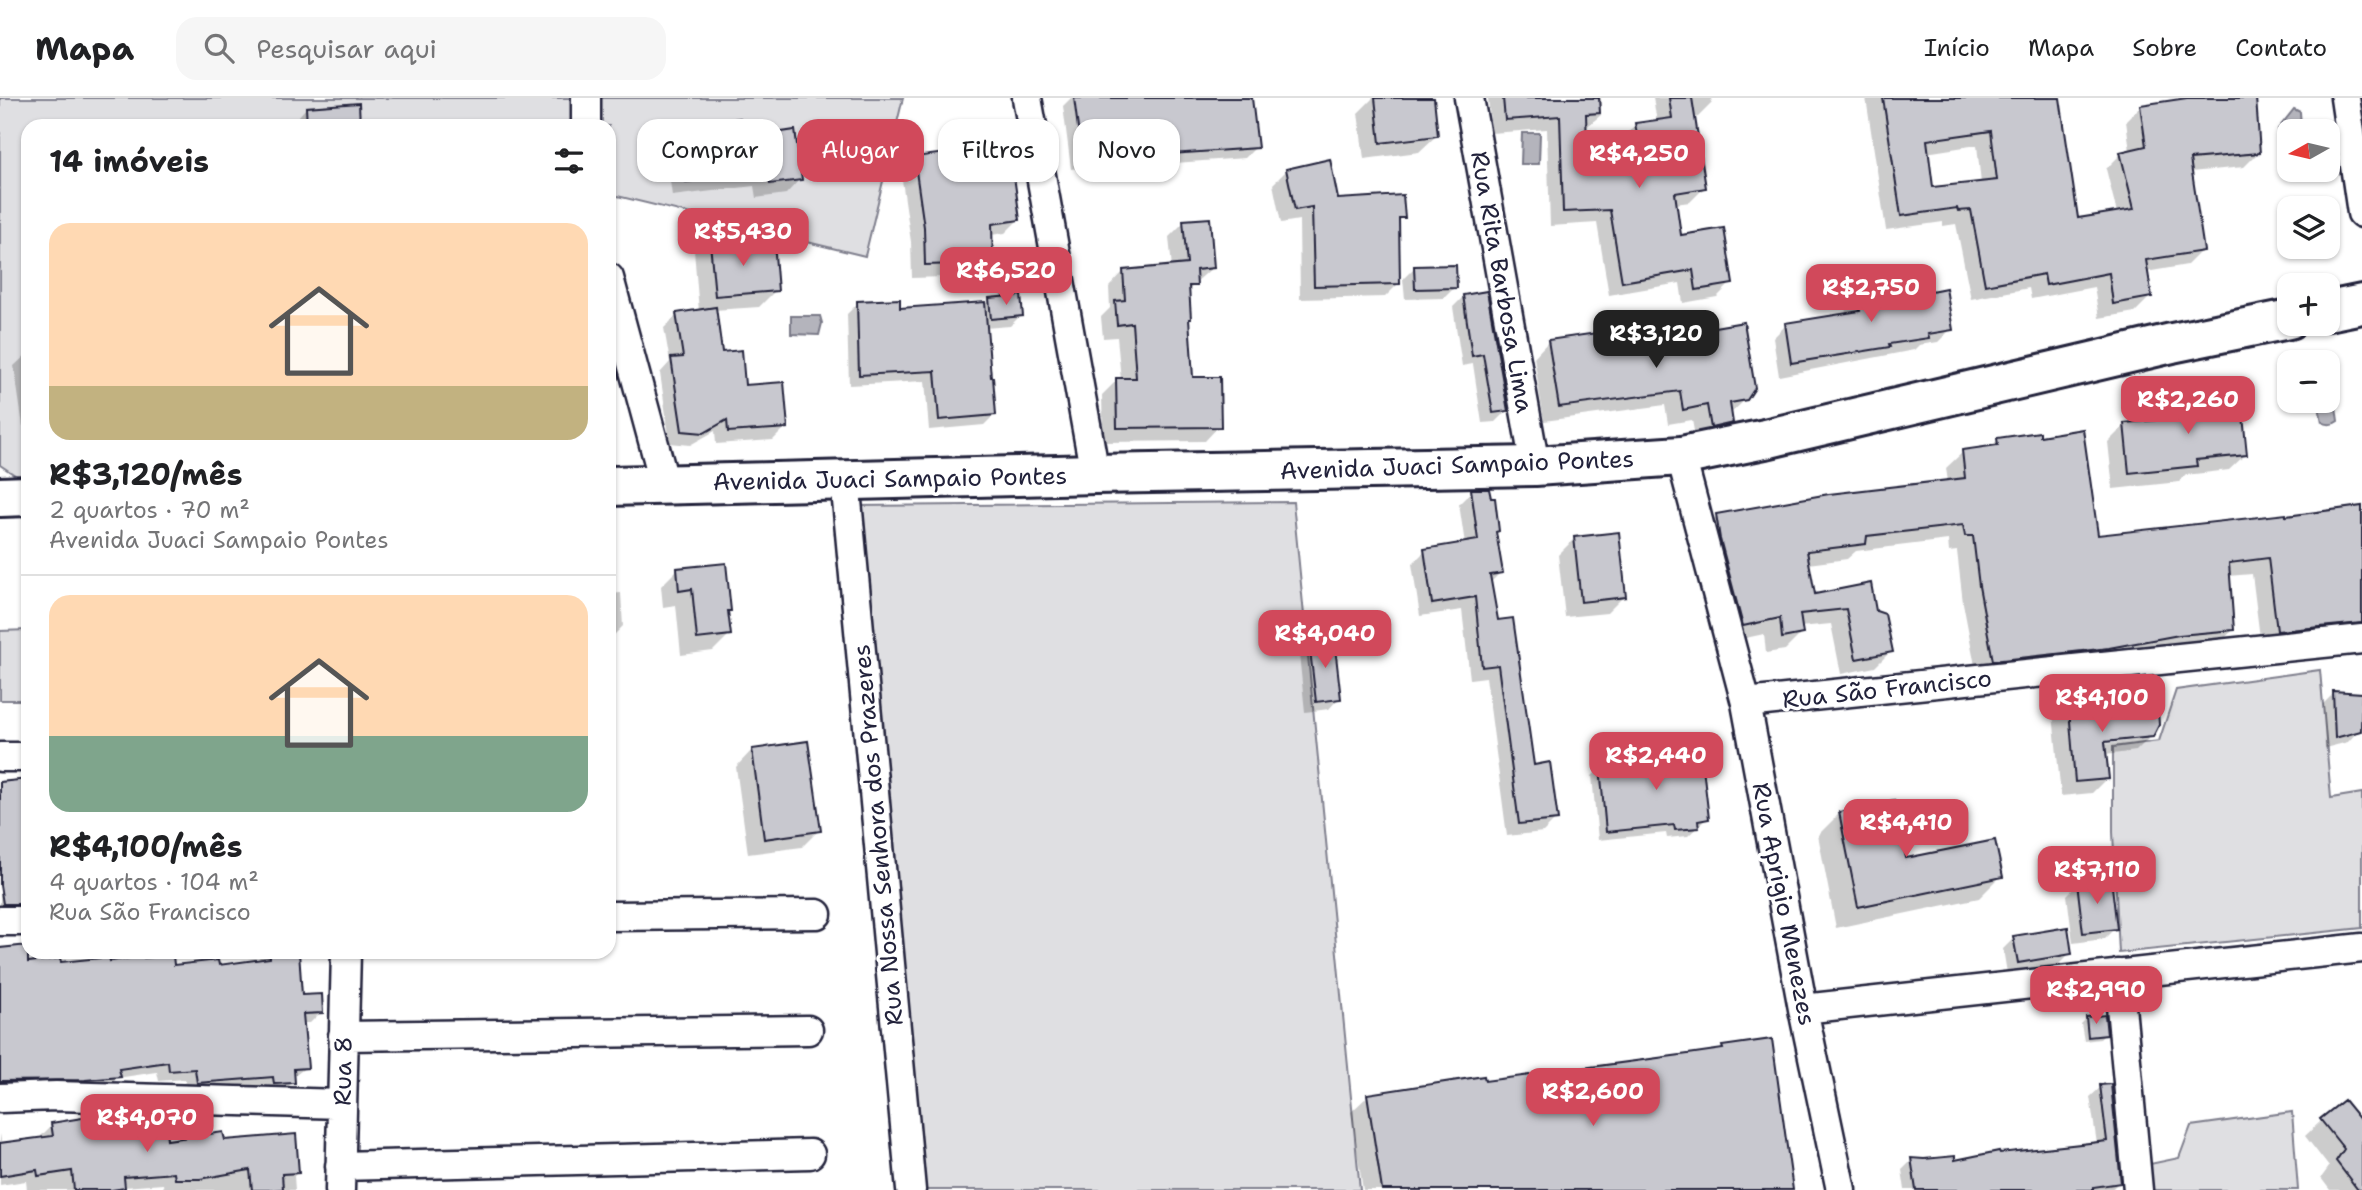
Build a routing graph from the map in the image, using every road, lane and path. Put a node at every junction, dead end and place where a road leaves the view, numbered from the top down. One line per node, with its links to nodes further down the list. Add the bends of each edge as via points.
1 (586, 98): 5 (street)
2 (1027, 98): 13 (street)
3 (1469, 98): 12 (street, Rua Rita Barbosa Lima)
4 (2345, 98): 6 (street)
5 (586, 119)
6 (2362, 213)
7 (616, 304): 15 (street)
8 (2362, 304): 9 (main road)
9 (2340, 309)
10 (2277, 321): 11 (main road, Avenida Juaci Sampaio Pontes)
11 (1681, 456): 12 (main road, Avenida Juaci Sampaio Pontes); 20 (street, Rua Aprigio Menezes)
12 (1535, 466): 13 (main road, Avenida Juaci Sampaio Pontes)
13 (1095, 474): 14 (main road, Avenida Juaci Sampaio Pontes)
14 (845, 479): 15 (main road, Avenida Juaci Sampaio Pontes); 37 (street, Rua Nossa Senhora dos Prazeres)
15 (665, 485): 16 (main road, Avenida Juaci Sampaio Pontes)
16 (616, 486)
17 (21, 496): 18 (main road)
18 (0, 497)
19 (2362, 639): 20 (street, Rua São Francisco)
20 (1746, 703): 30 (street, Rua Aprigio Menezes)
21 (0, 757): 22 (street)
22 (21, 757)
23 (817, 914): 24 (street)
24 (616, 915)
25 (21, 920): 26 (street)
26 (0, 921)
27 (2362, 948): 29 (street)
28 (346, 959): 32 (street, Rua 8)
29 (2118, 974): 30 (street); 39 (street)
30 (1803, 1009): 38 (street, Rua Aprigio Menezes)
31 (808, 1030): 32 (street)
32 (343, 1036): 34 (street, Rua 8)
33 (0, 1098): 34 (street)
34 (342, 1104): 36 (street, Rua 8)
35 (810, 1154): 36 (street)
36 (340, 1178)
37 (911, 1190)
38 (1842, 1190)
39 (2138, 1190)

